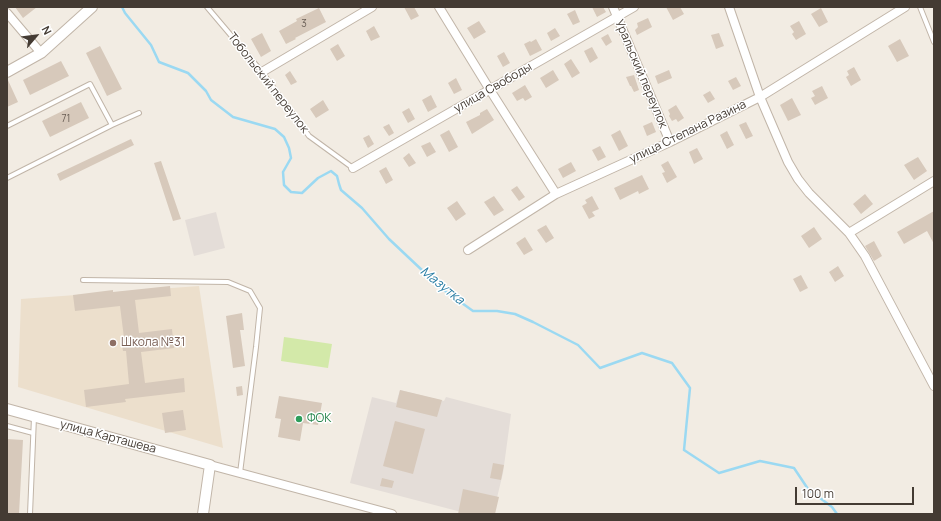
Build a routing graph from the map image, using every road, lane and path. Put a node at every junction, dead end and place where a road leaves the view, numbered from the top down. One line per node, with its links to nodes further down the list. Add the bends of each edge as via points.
1 (92, 7): 13 (street)
2 (207, 7): 15 (lane, Тобольский переулок)
3 (372, 7): 15 (street)
4 (439, 7): 16 (street)
5 (612, 7): 11 (street, Уральский переулок)
6 (634, 7): 11 (street, улица Свободы)
7 (729, 7): 17 (street)
8 (905, 7): 17 (street, улица Степана Разина)
9 (920, 7): 12 (lane)
10 (7, 13): 13 (street)
11 (617, 17): 16 (street, улица Свободы); 21 (street, Уральский переулок)
12 (934, 42)
13 (41, 53): 14 (street)
14 (7, 72)
15 (262, 72): 22 (lane, Тобольский переулок, via 309,136)
16 (490, 90): 22 (street, улица Свободы); 25 (street)
17 (760, 97): 21 (street, улица Степана Разина); 26 (street, via 798,179)
18 (139, 112): 19 (lane)
19 (112, 125): 20 (lane, via 90,84); 23 (lane)
20 (7, 126)
21 (670, 142): 25 (street, улица Степана Разина)
22 (353, 168)
23 (7, 178)
24 (934, 181): 26 (street)
25 (556, 194): 27 (street, улица Степана Разина)
26 (849, 233): 29 (street, via 865,256)
27 (468, 250)
28 (83, 280): 35 (lane, via 228,282 250,290 260,308)
29 (934, 386)
30 (7, 409): 31 (street, улица Карташева)
31 (34, 417): 33 (lane); 34 (street, улица Карташева)
32 (7, 426): 33 (lane)
33 (33, 433): 36 (lane)
34 (210, 465): 35 (street, улица Карташева); 37 (street)
35 (240, 473): 38 (street, улица Карташева)
36 (30, 514)
37 (203, 514)
38 (392, 514)

